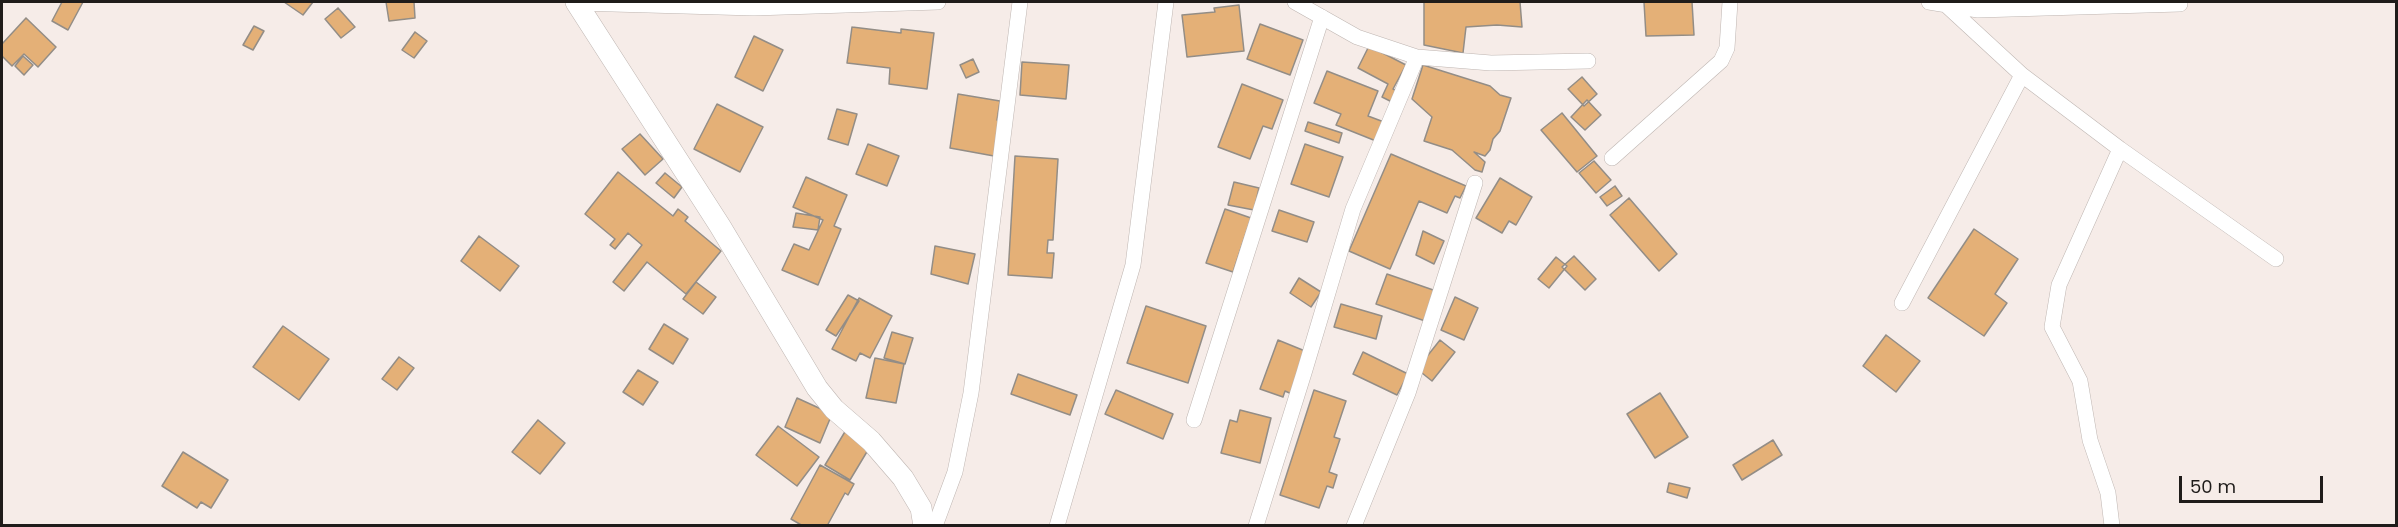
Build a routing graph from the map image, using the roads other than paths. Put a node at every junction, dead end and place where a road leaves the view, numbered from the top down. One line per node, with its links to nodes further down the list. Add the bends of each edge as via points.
1 (576, 2): 2 (street, via 754,8); 20 (main road, via 720,226 817,388 903,478 921,508)
2 (938, 2)
3 (1020, 2): 21 (street, via 971,393 955,472)
4 (1166, 2): 22 (street, via 1133,265)
5 (1295, 2): 10 (street)
6 (1730, 2): 15 (street, via 1727,48 1721,61)
7 (1929, 2): 8 (street)
8 (1946, 3): 9 (street, via 1978,10); 13 (street)
9 (2180, 4)
10 (1322, 17): 11 (street, via 1357,37); 19 (street)
11 (1418, 57): 12 (street, via 1491,63); 23 (street, via 1353,209)
12 (1588, 61)
13 (2022, 75): 14 (street); 18 (street)
14 (2120, 149): 17 (street); 25 (street, via 2059,285 2052,327 2080,381 2090,440 2108,494)
15 (1612, 158)
16 (1474, 183): 24 (street, via 1408,393)
17 (2276, 259)
18 (1902, 303)
19 (1194, 420)
20 (924, 525)
21 (935, 525)
22 (1057, 525)
23 (1256, 525)
24 (1354, 525)
25 (2112, 525)

